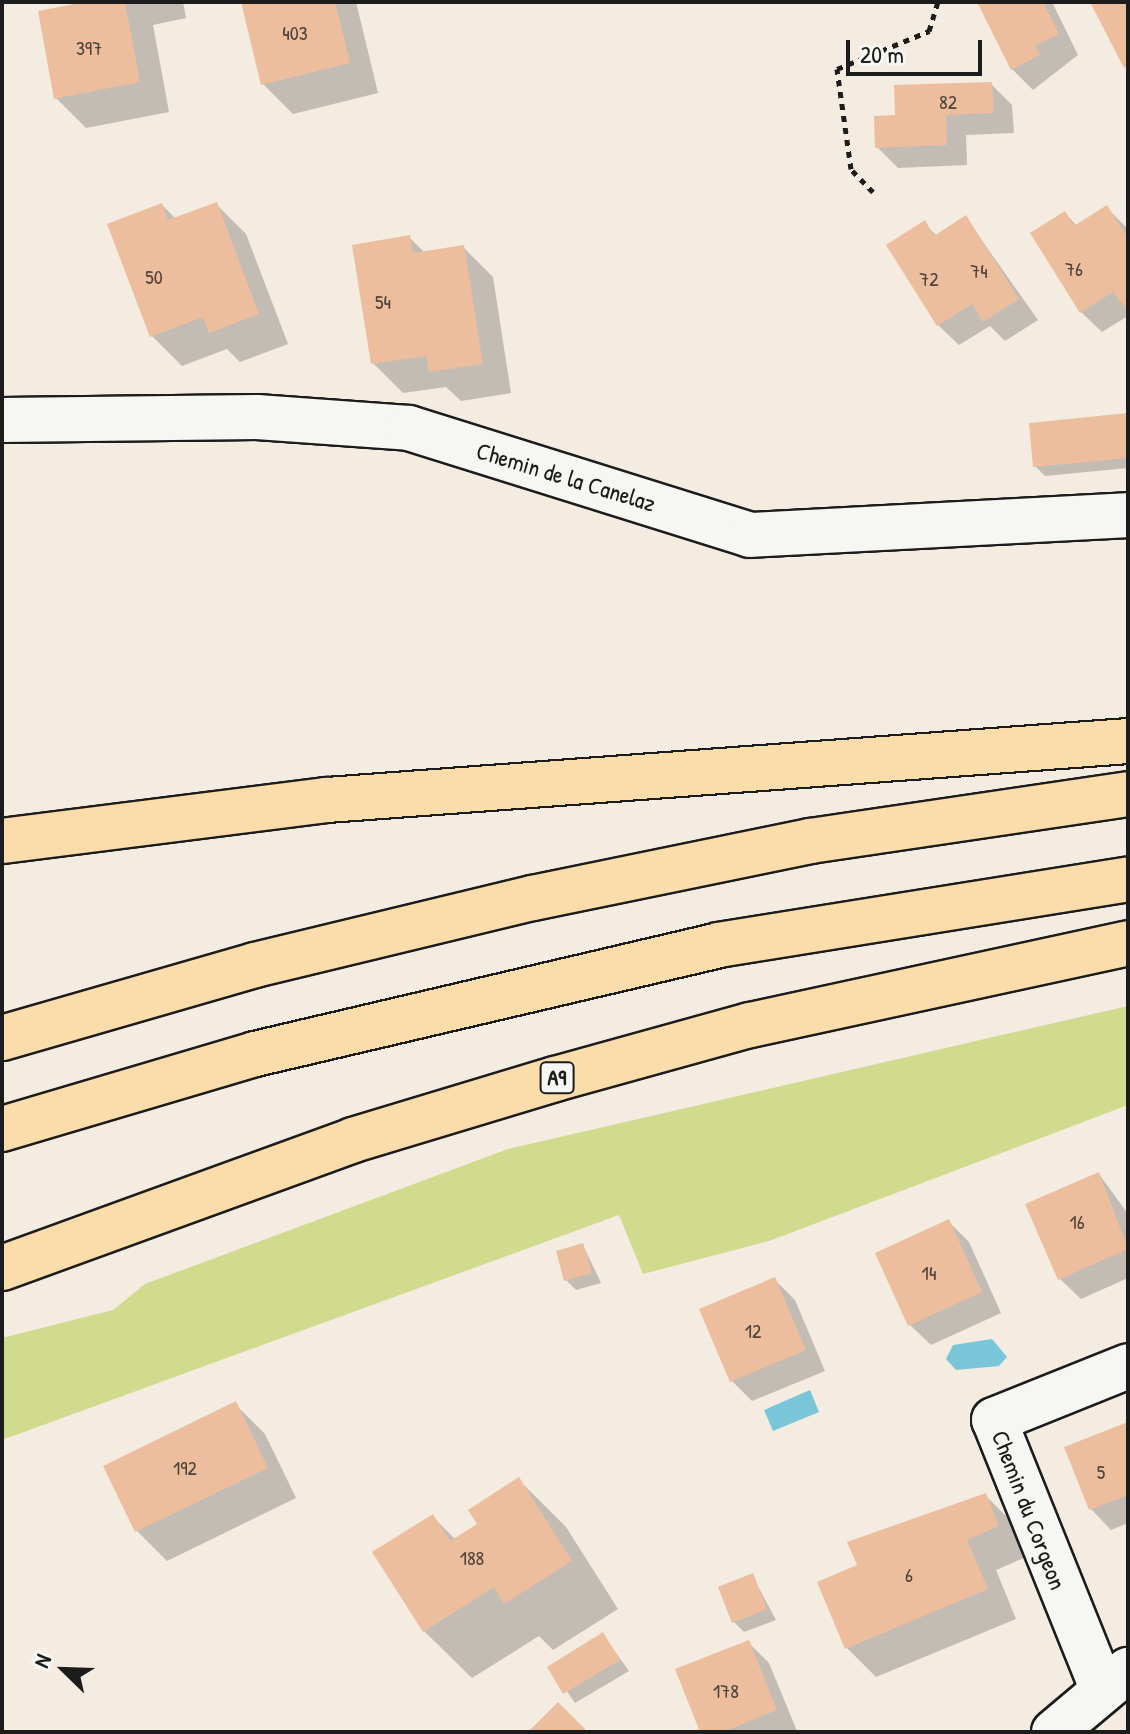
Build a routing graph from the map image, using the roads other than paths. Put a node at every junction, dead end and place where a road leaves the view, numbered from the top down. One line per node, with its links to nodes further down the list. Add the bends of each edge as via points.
1 (2, 420): 2 (street, Chemin de la Canelaz, via 257,417 409,428 750,535)
2 (1128, 515)
3 (1128, 741): 5 (highway, via 327,800)
4 (1128, 794): 8 (highway, via 810,841 533,898 255,965)
5 (2, 841)
6 (1128, 879): 9 (highway, via 688,952 255,1054)
7 (1128, 943): 10 (highway, A9, via 750,1025 555,1079 353,1140)
8 (2, 1038)
9 (2, 1129)
10 (2, 1268)
11 (1128, 1366): 12 (street, Chemin du Corgeon, via 994,1420)
12 (1115, 1679): 13 (street)
13 (1054, 1732)

